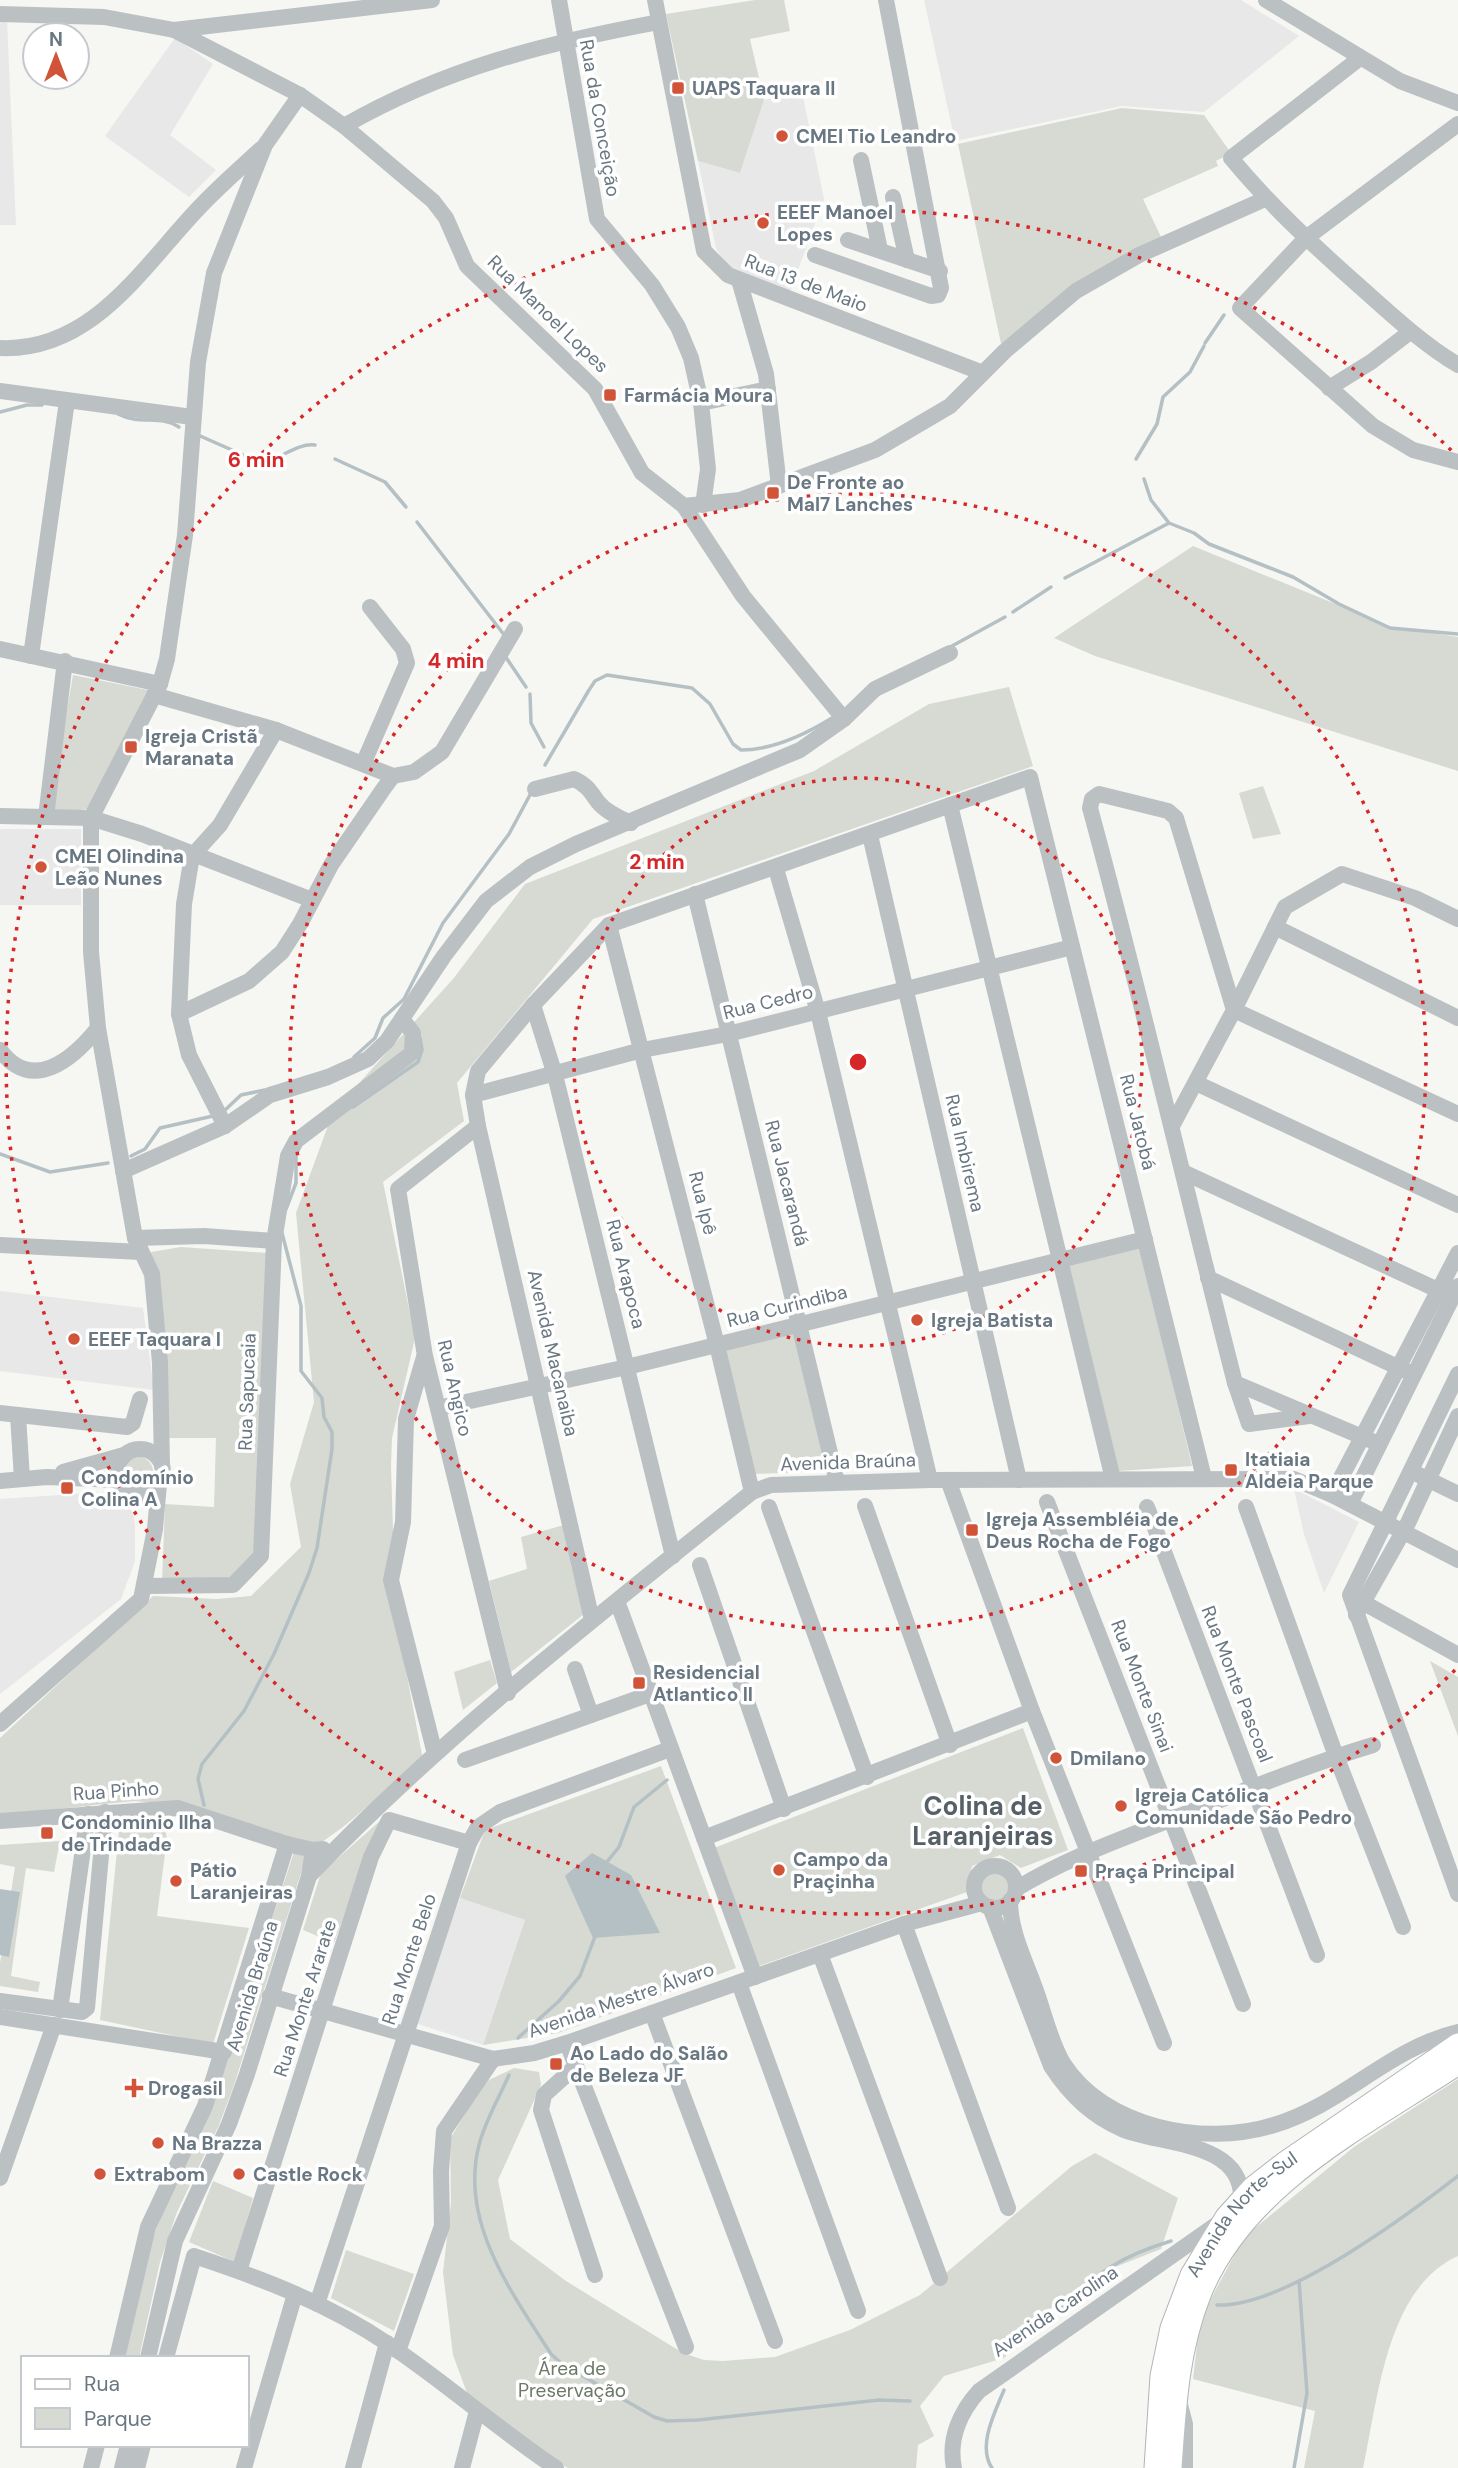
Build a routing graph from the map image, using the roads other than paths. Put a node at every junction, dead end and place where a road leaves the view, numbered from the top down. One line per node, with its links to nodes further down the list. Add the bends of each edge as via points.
1 (432, 0): 8 (street)
2 (559, 0): 9 (street, Rua da Conceição)
3 (655, 0): 7 (street, Rua 13 de Maio)
4 (886, 0): 24 (street)
5 (1266, 0): 10 (street)
6 (0, 14): 8 (street, Rua Manoel Lopes, via 104,18)
7 (659, 22): 9 (street); 25 (street, Rua 13 de Maio, via 704,251)
8 (174, 30): 11 (street, Rua Manoel Lopes)
9 (566, 39): 14 (street, via 456,71); 34 (street, Rua da Conceição, via 597,219 652,285 678,327)
10 (1360, 58): 12 (street, via 1400,81); 18 (street, via 1231,158)
11 (300, 96): 14 (street, Rua Manoel Lopes); 15 (street)
12 (1458, 103)
13 (1458, 124): 19 (street)
14 (344, 125): 39 (street, Rua Manoel Lopes, via 433,201 446,218 467,266 595,389 642,473)
15 (265, 145): 27 (street, via 90,322 62,338); 35 (street, via 214,274)
16 (861, 160): 21 (street)
17 (893, 197): 23 (street)
18 (1265, 199): 19 (street); 29 (street, via 1139,255 1076,291)
19 (1306, 238): 26 (street); 30 (street, via 1240,308)
20 (848, 240): 21 (street)
21 (880, 250): 23 (street)
22 (815, 255): 24 (street, via 930,296 938,295 942,288)
23 (907, 260): 24 (street)
24 (940, 271)
25 (738, 280): 29 (street, Rua 13 de Maio); 31 (street)
26 (1410, 332): 28 (street); 30 (street)
27 (0, 348)
28 (1458, 365)
29 (983, 373): 37 (street, via 950,406 919,426 875,450)
30 (1329, 388): 36 (street, via 1373,426 1413,450)
31 (768, 389): 34 (street); 37 (street)
32 (0, 391): 33 (street)
33 (67, 401): 35 (street); 44 (street)
34 (701, 403): 38 (street, Rua da Conceição, via 708,469)
35 (192, 417): 46 (street, via 186,535 174,625)
36 (1458, 462)
37 (779, 486): 38 (street, via 740,500)
38 (703, 505): 39 (street)
39 (684, 506): 47 (street, Rua Manoel Lopes, via 743,596)
40 (370, 607): 49 (street, via 403,649 407,663)
41 (515, 629): 50 (street, via 442,752 414,772)
42 (0, 649): 44 (street)
43 (950, 653): 47 (street, via 875,689)
44 (31, 656): 45 (street)
45 (65, 661): 46 (street); 54 (street)
46 (157, 689): 48 (street); 55 (street)
47 (844, 719): 56 (street, via 800,750)
48 (276, 730): 49 (street); 58 (street, via 226,816)
49 (364, 762): 50 (street)
50 (393, 776): 61 (street, via 331,865)
51 (536, 789): 56 (street, via 574,779 591,790 598,803)
52 (950, 806): 57 (street); 65 (street, Rua Jatobá, via 1030,777); 66 (street)
53 (0, 816): 54 (street)
54 (46, 817): 55 (street)
55 (91, 818): 58 (street); 74 (street, via 91,953)
56 (631, 823): 73 (street, via 548,857 486,901)
57 (870, 835): 59 (street); 67 (street, Rua Imbirema)
58 (192, 856): 61 (street); 71 (street, via 183,913)
59 (776, 869): 60 (street); 70 (street)
60 (695, 894): 63 (street); 75 (street, Rua Jacarandá)
61 (313, 900): 71 (street, via 268,966 225,995)
62 (1458, 919): 64 (street, via 1415,898 1342,874 1285,907)
63 (608, 925): 68 (street); 77 (street, Rua Ipê)
64 (1275, 928): 69 (street); 72 (street)
65 (1072, 947): 66 (street, Rua Cedro); 88 (street, Rua Jatobá)
66 (990, 969): 67 (street, Rua Cedro); 93 (street)
67 (906, 990): 70 (street, Rua Cedro); 95 (street, Rua Imbirema)
68 (533, 1005): 78 (street, Rua Arapoca); 80 (street, via 478,1071)
69 (1234, 1010): 79 (street); 81 (street); 84 (street, via 1176,818 1168,811 1108,793 1094,796 1090,808)
70 (818, 1012): 75 (street, Rua Cedro); 97 (street)
71 (179, 1014): 82 (street, via 189,1055)
72 (1458, 1018)
73 (402, 1019): 82 (street, via 368,1059 270,1096); 89 (street, Rua Sapucaia, via 413,1033 412,1053 296,1141 288,1156)
74 (98, 1028): 76 (street, via 70,1059 40,1070 23,1069); 85 (street)
75 (728, 1034): 77 (street, Rua Cedro); 98 (street, Rua Jacarandá)
76 (0, 1050)
77 (642, 1050): 78 (street, Rua Cedro); 99 (street, Rua Ipê)
78 (555, 1075): 80 (street, Rua Cedro); 101 (street, Rua Arapoca)
79 (1196, 1083): 84 (street); 87 (street)
80 (473, 1096): 83 (street, Avenida Macanaiba)
81 (1458, 1114)
82 (225, 1126): 85 (street)
83 (478, 1126): 100 (street, Rua Angico, via 398,1189); 105 (street, Avenida Macanaiba)
84 (1172, 1126): 86 (street)
85 (122, 1171): 91 (street)
86 (1183, 1172): 94 (street); 96 (street)
87 (1458, 1205)
88 (1145, 1239): 93 (street, Rua Curindiba); 120 (street, Rua Jatobá)
89 (274, 1241): 91 (street, via 204,1236); 147 (street, Rua Sapucaia, via 261,1556 233,1585)
90 (0, 1245): 91 (street)
91 (138, 1245): 111 (street, via 152,1274 160,1363)
92 (1458, 1253): 96 (street)
93 (1060, 1260): 95 (street, Rua Curindiba); 122 (street)
94 (1208, 1278): 102 (street); 104 (street)
95 (973, 1282): 97 (street, Rua Curindiba); 127 (street, Rua Imbirema)
96 (1450, 1291): 102 (street)
97 (889, 1303): 98 (street, Rua Curindiba); 125 (street)
98 (800, 1324): 99 (street, Rua Curindiba); 129 (street, Rua Jacarandá)
99 (718, 1345): 101 (street, Rua Curindiba); 131 (street, Rua Ipê)
100 (425, 1356): 108 (street, Rua Angico); 161 (street, via 406,1419 403,1522 391,1580)
101 (627, 1367): 105 (street, Rua Curindiba); 144 (street, Rua Arapoca)
102 (1406, 1371): 114 (street); 115 (street)
103 (1458, 1374): 106 (street)
104 (1235, 1383): 112 (street); 112 (street, via 1249,1424)
105 (539, 1386): 108 (street, Rua Curindiba); 150 (street, Avenida Macanaiba)
106 (1453, 1398): 118 (street)
107 (140, 1399): 110 (street, via 133,1423 127,1427)
108 (438, 1408): 153 (street, Rua Angico)
109 (0, 1413): 110 (street)
110 (18, 1415): 121 (street)
111 (159, 1416): 116 (street); 117 (street)
112 (1311, 1416): 114 (street)
113 (1458, 1416): 123 (street)
114 (1362, 1437): 115 (street); 134 (street)
115 (1378, 1444): 136 (street)
116 (131, 1452): 117 (street, via 155,1455); 119 (street); 124 (street, via 117,1469)
117 (162, 1466): 130 (street)
118 (1410, 1471): 123 (street); 141 (street)
119 (47, 1477): 121 (street); 124 (street)
120 (1204, 1478): 122 (street, Avenida Braúna); 134 (street, Avenida Braúna, via 1294,1479)
121 (22, 1479): 128 (street)
122 (1113, 1479): 127 (street, Avenida Braúna)
123 (1427, 1479): 132 (street); 143 (street)
124 (118, 1480): 133 (street)
125 (930, 1480): 126 (street, Avenida Braúna); 129 (street, Avenida Braúna)
126 (948, 1480): 127 (street, Avenida Braúna); 155 (street)
127 (1019, 1480)
128 (0, 1481)
129 (837, 1482): 131 (street, Avenida Braúna, via 771,1485)
130 (159, 1485): 133 (street, via 149,1493); 142 (street)
131 (752, 1492): 144 (street, Avenida Braúna)
132 (1458, 1494)
133 (135, 1495): 142 (street)
134 (1332, 1495): 136 (street, Avenida Braúna)
135 (1047, 1502): 168 (street, Rua Monte Sinai)
136 (1350, 1504): 141 (street, Avenida Braúna)
137 (865, 1506): 158 (street)
138 (769, 1507): 164 (street)
139 (1147, 1507): 165 (street, Rua Monte Pascoal)
140 (1246, 1507): 162 (street)
141 (1385, 1522): 143 (street, Avenida Braúna); 149 (street, via 1350,1595)
142 (155, 1529): 147 (street)
143 (1403, 1532): 145 (street, Avenida Braúna); 149 (street)
144 (673, 1556): 148 (street, Avenida Braúna)
145 (1458, 1560)
146 (700, 1565): 166 (street)
147 (146, 1586): 157 (street, via 137,1604)
148 (617, 1601): 150 (street, Avenida Braúna); 154 (street)
149 (1360, 1609): 151 (street); 178 (street)
150 (592, 1620): 153 (street, Avenida Braúna)
151 (1458, 1655)
152 (575, 1669): 156 (street)
153 (508, 1693): 161 (street, Avenida Braúna)
154 (650, 1694): 156 (street); 160 (street)
155 (1032, 1711): 158 (street); 175 (street)
156 (591, 1715): 163 (street)
157 (0, 1724)
158 (950, 1745): 164 (street)
159 (1373, 1745): 162 (street)
160 (670, 1749): 171 (street); 172 (street, Rua Monte Belo, via 500,1812 478,1827)
161 (435, 1754): 170 (street, Avenida Braúna)
162 (1336, 1756): 165 (street); 181 (street)
163 (465, 1760)
164 (867, 1777): 166 (street)
165 (1254, 1786): 168 (street); 183 (street, Rua Monte Pascoal)
166 (784, 1809): 171 (street)
167 (96, 1813): 169 (street, Rua Pinho); 173 (street, Rua Pinho, via 178,1808); 192 (street); 192 (street, via 87,2008)
168 (1171, 1820): 175 (street); 188 (street, Rua Monte Sinai)
169 (0, 1821)
170 (348, 1836): 174 (street, Avenida Braúna, via 330,1847); 176 (street, Avenida Braúna)
171 (704, 1838): 184 (street)
172 (469, 1843): 189 (street, Rua Monte Ararate, via 389,1820 371,1857); 194 (street, Rua Monte Belo)
173 (287, 1844): 174 (street, Rua Pinho); 198 (street, Avenida Braúna)
174 (313, 1850): 176 (street)
175 (1089, 1852): 177 (street); 196 (street)
176 (309, 1876): 186 (street, Avenida Braúna)
177 (1013, 1888): 179 (street, via 1001,1907); 179 (street, via 1000,1867 986,1868 976,1879); 193 (street, via 1013,1928 1062,2061 1089,2093 1125,2117 1199,2132 1273,2126 1324,2105 1412,2046)
178 (1458, 1894)
179 (982, 1900): 180 (street, Avenida Mestre Álvaro); 203 (street, via 1051,2066 1065,2088 1081,2104 1121,2128 1212,2153 1236,2176)
180 (904, 1924): 182 (street, Avenida Mestre Álvaro); 204 (street)
181 (1403, 1927)
182 (820, 1954): 184 (street, Avenida Mestre Álvaro); 208 (street)
183 (1317, 1955)
184 (755, 1977): 185 (street, Avenida Mestre Álvaro)
185 (738, 1983): 190 (street, Avenida Mestre Álvaro); 211 (street)
186 (270, 1996): 189 (street, Avenida Mestre Álvaro); 216 (street, Avenida Braúna, via 229,2124 175,2241)
187 (0, 2001): 192 (street)
188 (1242, 2004)
189 (323, 2011): 194 (street, Avenida Mestre Álvaro); 206 (street, Rua Monte Ararate)
190 (652, 2013): 195 (street, Avenida Mestre Álvaro); 212 (street)
191 (0, 2017): 192 (street)
192 (57, 2017): 198 (street); 202 (street)
193 (1458, 2032)
194 (407, 2036): 199 (street, Avenida Mestre Álvaro); 210 (street, Rua Monte Belo)
195 (567, 2043): 199 (street, Avenida Mestre Álvaro); 201 (street)
196 (1164, 2043)
197 (1458, 2044): 203 (main road, Avenida Norte-Sul, via 1284,2163)
198 (224, 2052): 215 (street, Avenida Braúna, via 205,2106 148,2227)
199 (493, 2059): 213 (street, via 444,2131 442,2226)
200 (1458, 2064): 218 (main road, Avenida Norte-Sul, via 1314,2160 1251,2215 1213,2267 1199,2296)
201 (576, 2066): 207 (street, via 544,2095 541,2110); 214 (street)
202 (0, 2178)
203 (1241, 2199): 205 (main road, Avenida Norte-Sul)
204 (1007, 2208)
205 (1226, 2217): 230 (street, Avenida Carolina, via 979,2390 957,2422); 231 (main road, Avenida Norte-Sul, via 1191,2275 1171,2328 1161,2376)
206 (239, 2271): 209 (street); 217 (street, via 193,2256)
207 (595, 2275)
208 (940, 2278)
209 (295, 2294): 210 (street); 226 (street)
210 (317, 2304): 213 (street)
211 (858, 2311)
212 (775, 2341)
213 (392, 2347): 219 (street); 227 (street)
214 (686, 2347)
215 (117, 2356)
216 (148, 2356)
217 (167, 2356)
218 (1177, 2394): 232 (main road, Avenida Norte-Sul); 233 (street, via 1185,2424)
219 (477, 2411): 228 (street); 229 (street)
220 (96, 2447): 223 (street)
221 (127, 2447): 224 (street)
222 (142, 2447): 225 (street)
223 (91, 2468)
224 (122, 2468)
225 (137, 2468)
226 (244, 2468)
227 (354, 2468)
228 (462, 2468)
229 (556, 2468)
230 (954, 2468)
231 (1155, 2468)
232 (1171, 2468)
233 (1185, 2468)

